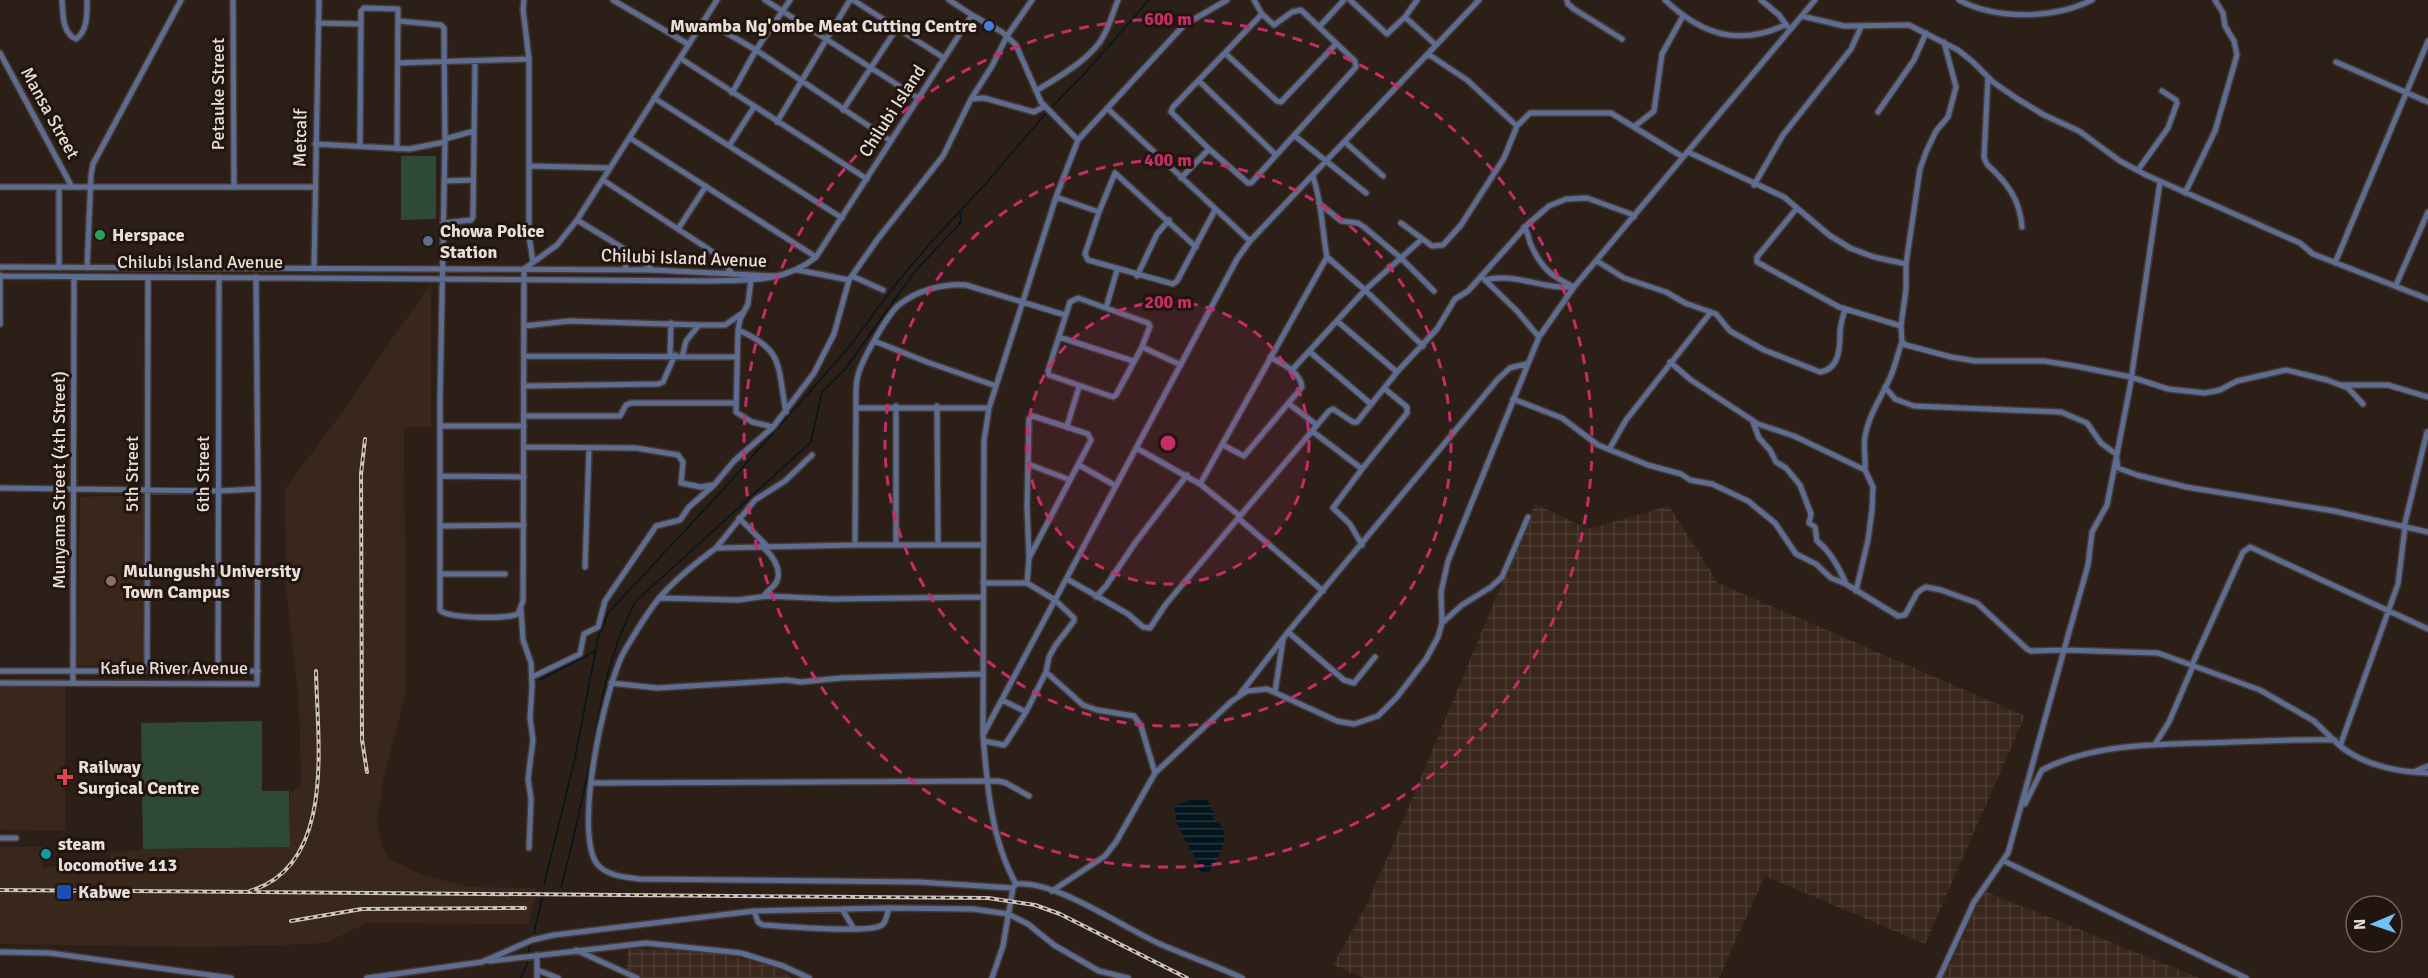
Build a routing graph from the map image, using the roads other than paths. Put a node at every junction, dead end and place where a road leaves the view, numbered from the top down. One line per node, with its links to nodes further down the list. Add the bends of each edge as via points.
1 (62, 0): 2 (street, via 66,30 76,39 84,27)
2 (87, 0)
3 (181, 0): 117 (street, via 98,153)
4 (233, 0): 118 (street, Petauke Street)
5 (319, 0): 38 (street, Metcalf)
6 (377, 0): 29 (street)
7 (524, 0): 59 (street)
8 (613, 0): 50 (street)
9 (717, 0): 36 (street)
10 (765, 0): 30 (street)
11 (790, 0): 30 (street)
12 (852, 0): 43 (street); 47 (street)
13 (949, 0): 32 (street)
14 (1032, 0): 45 (street)
15 (1118, 0): 68 (street, via 1097,45)
16 (1227, 0): 78 (street, via 1184,25)
17 (1254, 0): 31 (street)
18 (1344, 0): 40 (street)
19 (1350, 0): 35 (street, via 1387,34)
20 (1479, 0): 52 (street)
21 (1567, 0): 46 (street, via 1574,9)
22 (1665, 0): 33 (street)
23 (1761, 0): 41 (street)
24 (1815, 0): 34 (street)
25 (1959, 0): 26 (street, via 1998,13 2064,11)
26 (2092, 0)
27 (2215, 0): 120 (street, via 2237,55 2215,131)
28 (1414, 1): 35 (street)
29 (377, 9): 37 (street, via 398,9); 39 (street, via 362,9)
30 (782, 11): 47 (street); 53 (street)
31 (1262, 14): 40 (street, via 1274,24 1301,10); 55 (street)
32 (972, 15): 45 (street); 58 (street, Chilubi Island)
33 (1683, 16): 41 (street, via 1704,30 1739,36); 83 (street, via 1662,54 1654,111)
34 (1802, 16): 41 (street); 42 (street)
35 (1405, 17): 52 (street)
36 (704, 20): 50 (street); 53 (street)
37 (399, 21): 61 (street, via 443,26); 63 (street)
38 (318, 23): 39 (street); 91 (street, Metcalf)
39 (361, 24): 92 (street)
40 (1320, 26): 51 (street)
41 (1788, 27): 96 (street)
42 (1861, 27): 44 (street, via 1901,24); 111 (street, via 1851,49 1783,135)
43 (897, 28): 58 (street); 64 (street)
44 (1926, 33): 49 (street); 80 (street, via 1914,60)
45 (1007, 36): 68 (street, via 1016,45); 74 (street)
46 (1622, 39)
47 (826, 40): 64 (street); 67 (street)
48 (2428, 41): 71 (street)
49 (1944, 42): 65 (street); 146 (street, via 1956,87 1948,117 1936,131 1920,169)
50 (688, 44): 57 (street)
51 (1336, 44): 55 (street, via 1281,102); 85 (street, via 1355,61 1356,67)
52 (1436, 45): 56 (street)
53 (756, 50): 67 (street); 70 (street)
54 (0, 53): 115 (street, Mansa Street)
55 (1226, 53): 66 (street)
56 (1428, 54): 82 (street, via 1467,80); 90 (street)
57 (680, 58): 70 (street); 72 (street)
58 (944, 58): 73 (street, Chilubi Island)
59 (529, 59): 60 (street); 100 (street)
60 (475, 61): 61 (street); 84 (street)
61 (444, 62): 63 (street); 88 (street)
62 (2336, 62): 71 (street)
63 (398, 63): 94 (street)
64 (871, 69): 73 (street); 79 (street)
65 (1988, 77): 102 (street); 134 (street, via 1984,157 1987,166 2015,195)
66 (1199, 81): 95 (street, via 1171,112); 97 (street)
67 (801, 82): 79 (street); 81 (street)
68 (1036, 91): 77 (street)
69 (2162, 91): 102 (street, via 2177,103 2168,128)
70 (732, 93): 76 (street)
71 (2406, 93): 75 (street); 145 (street)
72 (654, 98): 86 (street); 93 (street)
73 (918, 98): 89 (street, Chilubi Island)
74 (971, 99): 77 (street, via 984,98 1034,112); 166 (street, via 943,156)
75 (2428, 102)
76 (753, 107): 81 (street); 93 (street)
77 (1046, 107): 87 (street)
78 (1107, 108): 87 (street); 105 (street)
79 (843, 110): 89 (street)
80 (1878, 112)
81 (777, 122): 106 (street)
82 (1517, 126): 83 (street, via 1530,114 1603,111); 136 (street, via 1504,158 1447,242 1435,247)
83 (1635, 126): 98 (street)
84 (474, 130): 88 (street); 107 (street)
85 (1294, 136): 97 (street); 99 (street)
86 (630, 138): 101 (street); 112 (street)
87 (1078, 140): 121 (street)
88 (445, 141): 94 (street); 109 (street)
89 (891, 141): 106 (street, Chilubi Island)
90 (1345, 142): 99 (street); 103 (street)
91 (315, 144): 92 (street); 116 (street, Metcalf)
92 (360, 146): 94 (street)
93 (729, 146): 128 (street)
94 (397, 149)
95 (1209, 150): 97 (street, via 1248,183); 105 (street)
96 (1688, 152): 98 (street); 111 (street)
97 (1275, 154)
98 (1683, 157): 127 (street)
99 (1327, 161): 104 (street); 119 (street)
100 (530, 166): 101 (street); 144 (street, via 529,236)
101 (609, 168): 108 (street)
102 (2138, 170): 110 (street)
103 (1383, 176)
104 (1313, 177): 122 (street); 137 (street)
105 (1181, 178): 124 (street)
106 (867, 179): 128 (street, Chilubi Island)
107 (473, 180): 109 (street); 132 (street, via 473,219)
108 (603, 180): 129 (street); 135 (street)
109 (444, 181): 132 (street)
110 (2160, 182): 120 (street); 208 (street)
111 (1754, 185): 123 (street, via 1784,197)
112 (706, 186): 135 (street); 140 (street)
113 (0, 187): 114 (street)
114 (60, 187): 115 (street); 148 (street)
115 (72, 187): 117 (street)
116 (315, 187): 118 (street); 150 (street, Metcalf)
117 (91, 188): 118 (street); 149 (street)
118 (234, 188)
119 (1366, 193)
120 (2185, 193): 145 (street, via 2300,243 2313,254)
121 (1056, 197): 125 (street); 177 (street)
122 (1319, 203): 141 (street); 142 (street, via 1341,221 1364,227)
123 (1797, 208): 146 (street, via 1850,248); 179 (street, via 1757,262)
124 (1215, 210): 137 (street); 138 (street)
125 (1099, 212): 130 (street, via 1113,175 1118,174); 156 (street, via 1086,258)
126 (2428, 212): 171 (street)
127 (1634, 217): 133 (street, via 1587,198 1573,198 1550,206); 143 (street)
128 (842, 218): 140 (street, Chilubi Island)
129 (577, 220): 139 (street); 144 (street, via 557,245)
130 (1169, 220): 138 (street); 160 (street, via 1157,234)
131 (1401, 223): 136 (street)
132 (443, 224): 151 (street)
133 (1524, 227): 167 (street); 172 (street, via 1546,270 1552,277)
134 (2022, 228)
135 (678, 229): 157 (street, via 716,254)
136 (1422, 239): 142 (street)
137 (1250, 241): 205 (street)
138 (1196, 247): 160 (street, via 1173,284)
139 (627, 251): 153 (street); 154 (street)
140 (816, 257): 155 (street, Chilubi Island)
141 (1327, 257): 174 (street); 201 (street)
142 (1401, 258): 174 (street); 175 (street)
143 (1597, 261): 172 (street); 181 (street, via 1624,278)
144 (533, 262): 152 (street)
145 (2335, 263): 171 (street)
146 (1906, 264): 188 (street)
147 (0, 267): 148 (street, Chilubi Island Avenue); 158 (street)
148 (59, 268): 149 (street, Chilubi Island Avenue)
149 (87, 268): 150 (street, Chilubi Island Avenue)
150 (314, 268): 151 (street, Chilubi Island Avenue); 165 (street, Metcalf)
151 (442, 268): 152 (street, Chilubi Island Avenue); 168 (street)
152 (524, 269): 153 (street, Chilubi Island Avenue); 169 (street)
153 (625, 270): 154 (street, Chilubi Island Avenue)
154 (653, 270): 157 (street, Chilubi Island Avenue)
155 (798, 270): 159 (street, Chilubi Island); 166 (street)
156 (1117, 270): 160 (street); 178 (street)
157 (732, 273): 159 (street, Chilubi Island Avenue)
158 (0, 276): 161 (street, Chilubi Island Avenue); 185 (street)
159 (775, 276): 170 (street, Chilubi Island Avenue)
160 (1137, 276)
161 (74, 277): 162 (street, Chilubi Island Avenue); 254 (street, Munyama Street (4th Street))
162 (148, 277): 163 (street, Chilubi Island Avenue); 255 (street, 5th Street)
163 (219, 277): 164 (street, Chilubi Island Avenue); 257 (street, 6th Street)
164 (256, 277): 165 (street, Chilubi Island Avenue); 256 (street)
165 (314, 277): 168 (street, Chilubi Island Avenue)
166 (850, 278): 173 (street); 225 (street, via 823,358)
167 (1483, 278): 172 (street, via 1560,288); 191 (street); 194 (street, via 1451,304)
168 (442, 279): 169 (street, Chilubi Island Avenue); 229 (street)
169 (524, 279): 170 (street, Chilubi Island Avenue); 187 (street)
170 (751, 280): 180 (street)
171 (2396, 285): 176 (street)
172 (1574, 286): 191 (street)
173 (883, 290)
174 (1365, 290): 183 (street); 194 (street)
175 (1434, 291)
176 (2428, 299)
177 (1022, 302): 182 (street); 192 (street, via 966,285 940,286 899,304); 211 (street)
178 (1106, 308): 182 (street, via 1073,299); 195 (street, via 1148,323 1150,330)
179 (1845, 309): 181 (street, via 1836,362 1820,372 1764,350 1730,331 1721,318); 188 (street)
180 (743, 312): 186 (street, via 725,325); 189 (street)
181 (1710, 312): 203 (street)
182 (1065, 315): 190 (street)
183 (1337, 321): 196 (street); 207 (street)
184 (671, 323): 186 (street); 187 (street, via 569,321); 197 (street)
185 (0, 324)
186 (699, 325): 199 (street, via 686,341)
187 (524, 326): 198 (street)
188 (1901, 326): 193 (street)
189 (738, 330): 200 (street); 225 (street, via 764,343 774,354)
190 (1059, 337): 202 (street); 212 (street, via 1049,375)
191 (1539, 337): 204 (street)
192 (874, 341): 211 (street); 223 (street, via 858,375)
193 (1902, 342): 208 (street, via 1911,348 1975,361 2044,361); 213 (street)
194 (1423, 346): 207 (street)
195 (1142, 347): 202 (street); 205 (street)
196 (1310, 352): 206 (street); 219 (street)
197 (673, 355): 198 (street); 199 (street); 210 (street, via 663,382 658,384)
198 (524, 356): 210 (street)
199 (682, 357): 200 (street)
200 (737, 357): 217 (street)
201 (1270, 357): 206 (street); 235 (street)
202 (1133, 362): 212 (street, via 1113,397)
203 (1670, 362): 227 (street); 237 (street)
204 (1527, 364): 216 (street); 269 (street, via 1510,368 1498,379)
205 (1181, 365): 239 (street)
206 (1292, 370): 218 (street, via 1302,387)
207 (1397, 372): 214 (street)
208 (2131, 376): 209 (street, via 2168,388 2205,393 2286,370); 240 (street)
209 (2340, 385): 215 (street, via 2388,385); 220 (street)
210 (524, 386): 226 (street)
211 (996, 386): 224 (street)
212 (1079, 387): 231 (street)
213 (1885, 387): 240 (street, via 1895,399 1914,406 2061,412 2087,423 2101,443); 245 (street, via 1865,436)
214 (1385, 389): 219 (street); 244 (street, via 1407,407 1407,413)
215 (2428, 397)
216 (1513, 399): 237 (street, via 1562,418 1598,445); 289 (street, via 1448,561 1441,592)
217 (735, 404): 226 (street, via 631,403 620,416); 232 (street, via 736,412 743,417)
218 (1289, 404): 228 (street); 235 (street, via 1244,456)
219 (1371, 404): 228 (street, via 1355,423 1333,409)
220 (2363, 404)
221 (896, 406): 222 (street); 223 (street); 266 (street)
222 (937, 406): 224 (street); 267 (street)
223 (856, 408): 265 (street)
224 (989, 408): 268 (street, via 984,441)
225 (786, 412): 232 (street)
226 (524, 416): 230 (street)
227 (1753, 420): 245 (street); 279 (street, via 1776,462 1800,485 1817,541 1834,559)
228 (1317, 425): 233 (street)
229 (440, 426): 230 (street); 247 (street)
230 (524, 426): 236 (street)
231 (1067, 426): 242 (street, via 1031,417); 243 (street, via 1090,436)
232 (773, 427): 251 (street, via 738,457)
233 (1312, 430): 244 (street); 258 (street)
234 (2427, 432): 263 (street)
235 (1223, 445): 250 (street)
236 (524, 447): 238 (street); 248 (street)
237 (1610, 448): 279 (street, via 1748,501 1775,523 1796,554)
238 (589, 449): 251 (street, via 636,448 678,455 683,462 681,483); 273 (street)
239 (1138, 449): 246 (street); 252 (street)
240 (2116, 454): 263 (street, via 2118,468 2137,475); 293 (street, via 2107,505 2092,532 2088,565)
241 (812, 455): 260 (street, via 785,481 762,493)
242 (1028, 464): 249 (street); 272 (street)
243 (1079, 465): 249 (street); 252 (street)
244 (1362, 469): 269 (street, via 1333,508 1350,524)
245 (1865, 470): 281 (street, via 1873,487 1872,510)
246 (1187, 475): 250 (street); 285 (street)
247 (440, 476): 248 (street); 262 (street)
248 (524, 477): 261 (street)
249 (1070, 480): 272 (street)
250 (1200, 484): 258 (street)
251 (714, 485): 303 (street, via 678,522 656,526 605,601 598,627 584,634 580,654)
252 (1116, 486): 276 (street)
253 (0, 488): 254 (street)
254 (74, 489): 255 (street); 296 (street, Munyama Street (4th Street))
255 (147, 489): 257 (street); 297 (street, 5th Street)
256 (258, 489): 257 (street); 300 (street)
257 (218, 491): 298 (street, 6th Street)
258 (1239, 517): 280 (street); 285 (street, via 1150,628)
259 (1528, 517): 289 (street, via 1502,577)
260 (739, 518): 270 (street); 271 (street)
261 (524, 525): 262 (street); 287 (street)
262 (441, 526): 274 (street)
263 (2405, 527): 264 (street); 288 (street, via 2398,584)
264 (2428, 532)
265 (855, 544): 266 (street); 270 (street)
266 (896, 544): 267 (street)
267 (938, 544): 268 (street)
268 (983, 544): 277 (street)
269 (1362, 544): 280 (street)
270 (763, 545): 271 (street); 282 (street, via 772,556 777,573 776,583)
271 (716, 548): 283 (street)
272 (1029, 558): 278 (street)
273 (585, 567)
274 (440, 574): 275 (street); 287 (street, via 439,606 443,614 513,616)
275 (505, 574)
276 (1067, 579): 285 (street); 286 (street)
277 (983, 583): 278 (street); 284 (street)
278 (1027, 584): 286 (street)
279 (1846, 584): 281 (street)
280 (1323, 591): 291 (street)
281 (1856, 591): 293 (street, via 1903,616 1922,589 1941,590 1977,603 2031,651)
282 (764, 596): 283 (street, via 738,600); 284 (street)
283 (659, 597): 306 (street, via 624,652)
284 (983, 597): 302 (street)
285 (1096, 597)
286 (1054, 600): 301 (street, via 1074,621 1055,646); 309 (street)
287 (521, 608): 303 (street, via 523,640)
288 (2388, 611): 290 (street); 295 (street, via 2250,547 2243,552); 314 (street)
289 (1442, 623): 307 (street, via 1426,659 1378,716 1354,724 1337,721)
290 (2428, 629)
291 (1288, 633): 292 (street); 294 (street, via 1350,683)
292 (1284, 638): 307 (street); 308 (street)
293 (2064, 651): 295 (street, via 2148,652); 322 (street)
294 (1375, 657)
295 (2192, 666): 312 (street, via 2260,690 2314,721); 313 (street, via 2169,722)
296 (73, 670): 297 (street, Kafue River Avenue); 299 (street, Kafue River Avenue); 305 (street, Munyama Street (4th Street))
297 (147, 670): 298 (street, Kafue River Avenue)
298 (218, 670): 300 (street, Kafue River Avenue)
299 (0, 671)
300 (258, 671): 305 (street, Kafue River Avenue, via 256,684)
301 (1046, 672): 310 (street); 317 (street, via 1083,705 1134,716 1141,726)
302 (983, 674): 306 (street, via 657,688); 311 (street)
303 (532, 677): 325 (street)
304 (0, 683): 305 (street, Kafue River Avenue)
305 (73, 683)
306 (612, 683): 320 (street)
307 (1275, 692): 308 (street, via 1267,689)
308 (1239, 695): 317 (street)
309 (1002, 700): 310 (street); 311 (street)
310 (1026, 712): 311 (street, via 1004,745)
311 (984, 738): 319 (street)
312 (2335, 740): 313 (street); 314 (street)
313 (2155, 744): 322 (street, via 2096,753 2047,767)
314 (2340, 746): 316 (street, via 2363,760)
315 (2428, 766): 316 (street)
316 (2412, 772): 318 (street)
317 (1155, 773): 328 (street, via 1105,856)
318 (2428, 773)
319 (987, 782): 320 (street); 321 (street, via 1006,783); 327 (street)
320 (591, 783): 327 (street, via 587,818 592,852 601,868 621,877)
321 (1029, 796)
322 (2022, 808): 326 (street)
323 (0, 838): 324 (street)
324 (15, 838)
325 (529, 848)
326 (2004, 861): 348 (street, via 1974,902); 349 (street)
327 (1014, 886): 328 (street, via 1029,883); 332 (street)
328 (1052, 891): 347 (street, via 1160,944)
329 (889, 908): 330 (street); 332 (street, via 972,909); 333 (street, via 881,926)
330 (842, 909): 331 (street); 333 (street)
331 (754, 911): 333 (street, via 763,925); 337 (street, via 554,935 531,940)
332 (1008, 914): 345 (street); 346 (street, via 1098,971)
333 (854, 929)
334 (576, 950): 336 (street); 343 (street); 344 (street, via 646,943 741,953)
335 (0, 952): 339 (street, via 50,953)
336 (537, 955): 337 (street); 338 (street)
337 (482, 962): 340 (street)
338 (537, 970): 341 (street); 342 (street)
339 (231, 978)
340 (367, 978)
341 (537, 978)
342 (558, 978)
343 (638, 978)
344 (809, 978)
345 (992, 978)
346 (1128, 978)
347 (1242, 978)
348 (1940, 978)
349 (2246, 978)

